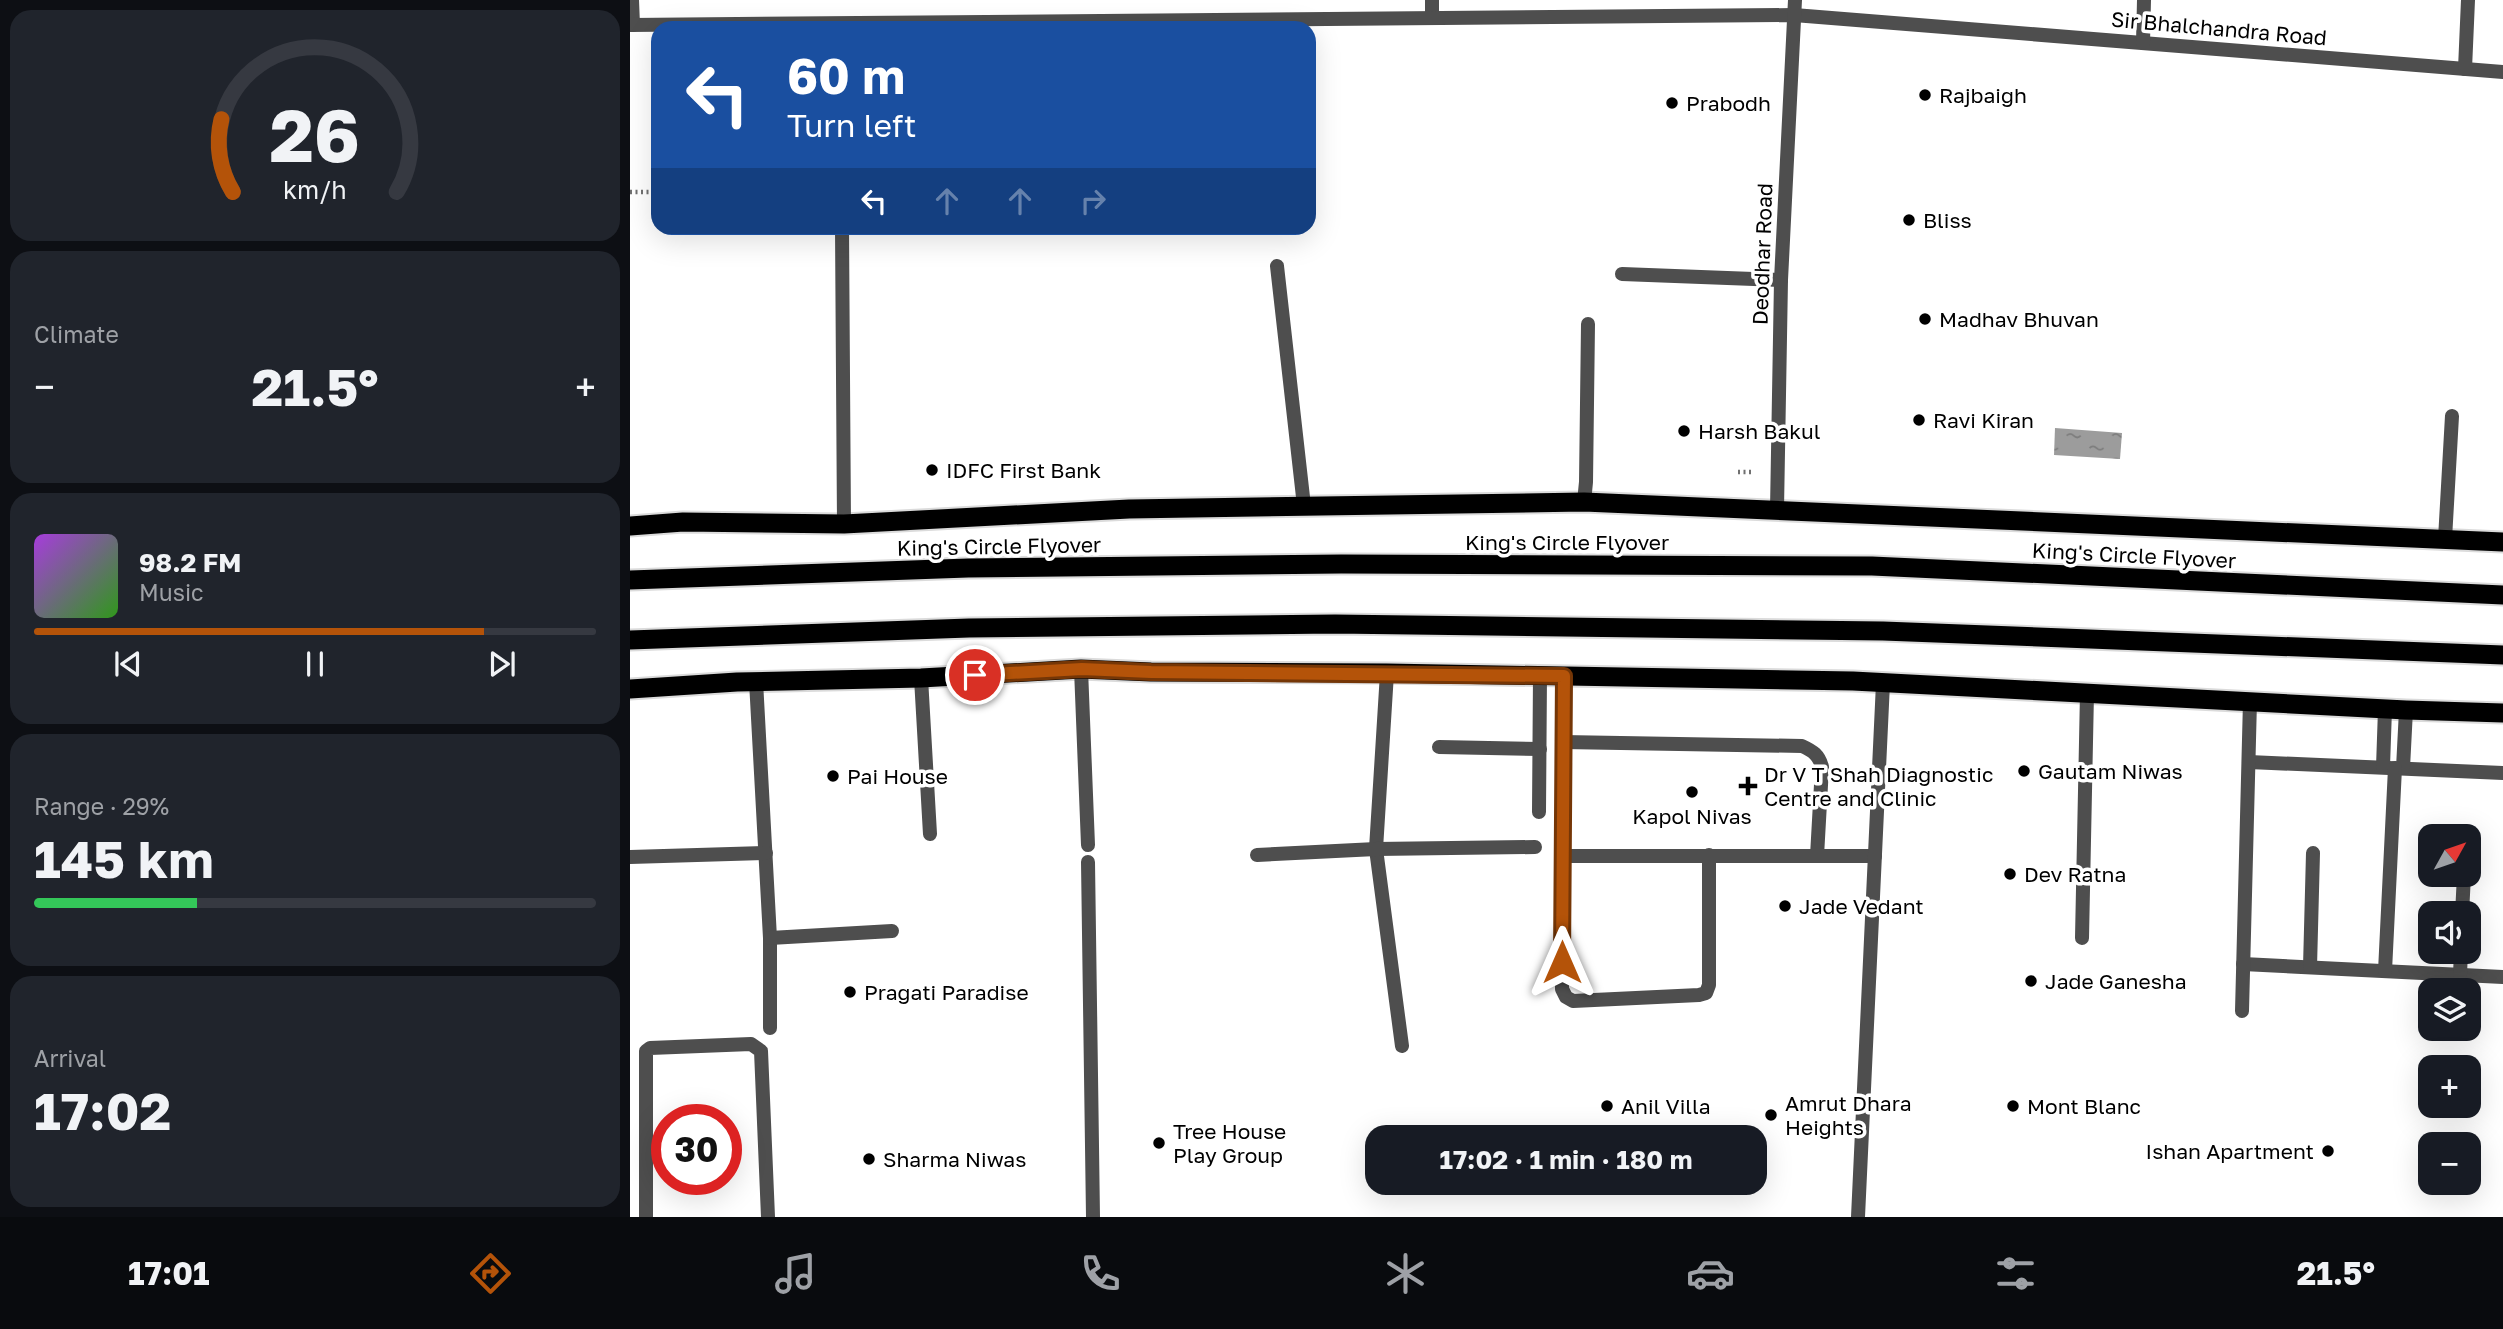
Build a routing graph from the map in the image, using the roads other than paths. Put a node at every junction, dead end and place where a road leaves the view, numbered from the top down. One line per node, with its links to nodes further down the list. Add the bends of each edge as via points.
1 (632, 0): 8 (street)
2 (1432, 0): 6 (street)
3 (2144, 0): 10 (street)
4 (2469, 0): 11 (street)
5 (1795, 8): 6 (street, Sir Bhalchandra Road); 10 (street, Sir Bhalchandra Road); 16 (street, Deodhar Road)
6 (1432, 18): 7 (street, Sir Bhalchandra Road)
7 (1089, 21)
8 (632, 25): 9 (street, Sir Bhalchandra Road)
9 (651, 25)
10 (2143, 43): 11 (street, Sir Bhalchandra Road)
11 (2465, 69): 12 (street, Sir Bhalchandra Road)
12 (2503, 72)
13 (842, 235): 22 (street)
14 (1277, 266): 20 (street)
15 (1622, 274): 16 (street)
16 (1781, 279): 21 (street, Deodhar Road)
17 (1588, 324): 19 (street)
18 (2452, 416): 24 (street)
19 (1584, 502): 20 (highway); 21 (highway)
20 (1304, 506): 22 (highway, via 1129,509)
21 (1777, 509): 24 (highway)
22 (844, 524): 23 (highway, via 682,522)
23 (630, 526)
24 (2445, 539): 25 (highway)
25 (2503, 542)
26 (630, 580): 27 (highway, King's Circle Flyover, via 1010,567 1872,566)
27 (2503, 595)
28 (630, 640): 29 (highway, via 969,628 1335,624 1883,631)
29 (2503, 655)
30 (1082, 669): 31 (highway); 34 (highway); 51 (street)
31 (1387, 673): 32 (highway); 53 (street)
32 (1540, 675): 33 (highway); 45 (street)
33 (1564, 676): 36 (highway); 43 (street)
34 (921, 678): 35 (highway); 50 (street)
35 (756, 681): 37 (highway); 54 (street)
36 (1884, 684): 38 (highway); 60 (street)
37 (630, 689)
38 (2087, 693): 39 (highway); 64 (street)
39 (2250, 701): 40 (highway); 46 (street)
40 (2385, 709): 41 (highway); 47 (street)
41 (2406, 710): 42 (highway); 47 (street)
42 (2503, 713)
43 (1563, 742): 58 (street); 59 (street, via 1802,746 1813,751 1822,767)
44 (1439, 747): 45 (street)
45 (1540, 749): 49 (street)
46 (2249, 762): 47 (street); 66 (street)
47 (2394, 768): 48 (street); 69 (street)
48 (2503, 772)
49 (1539, 812)
50 (930, 834)
51 (1088, 845)
52 (1535, 847): 53 (street)
53 (1376, 849): 56 (street); 74 (street)
54 (766, 853): 61 (street); 65 (street)
55 (2313, 853): 68 (street)
56 (1256, 855)
57 (1709, 855): 58 (street); 58 (street, via 1706,993 1573,1001 1562,989); 59 (street)
58 (1562, 856)
59 (1817, 856): 60 (street)
60 (1875, 856): 78 (street)
61 (630, 857)
62 (1088, 862): 77 (street)
63 (892, 931): 65 (street)
64 (2082, 938)
65 (769, 939): 73 (street)
66 (2244, 964): 68 (street); 72 (street)
67 (2460, 964): 70 (street)
68 (2310, 967): 69 (street)
69 (2385, 971): 70 (street)
70 (2460, 974): 71 (street)
71 (2503, 977)
72 (2242, 1011)
73 (770, 1028)
74 (1402, 1046)
75 (646, 1217): 76 (street, via 646,1052 650,1048 751,1044 761,1051)
76 (768, 1217)
77 (1093, 1217)
78 (1858, 1217)

